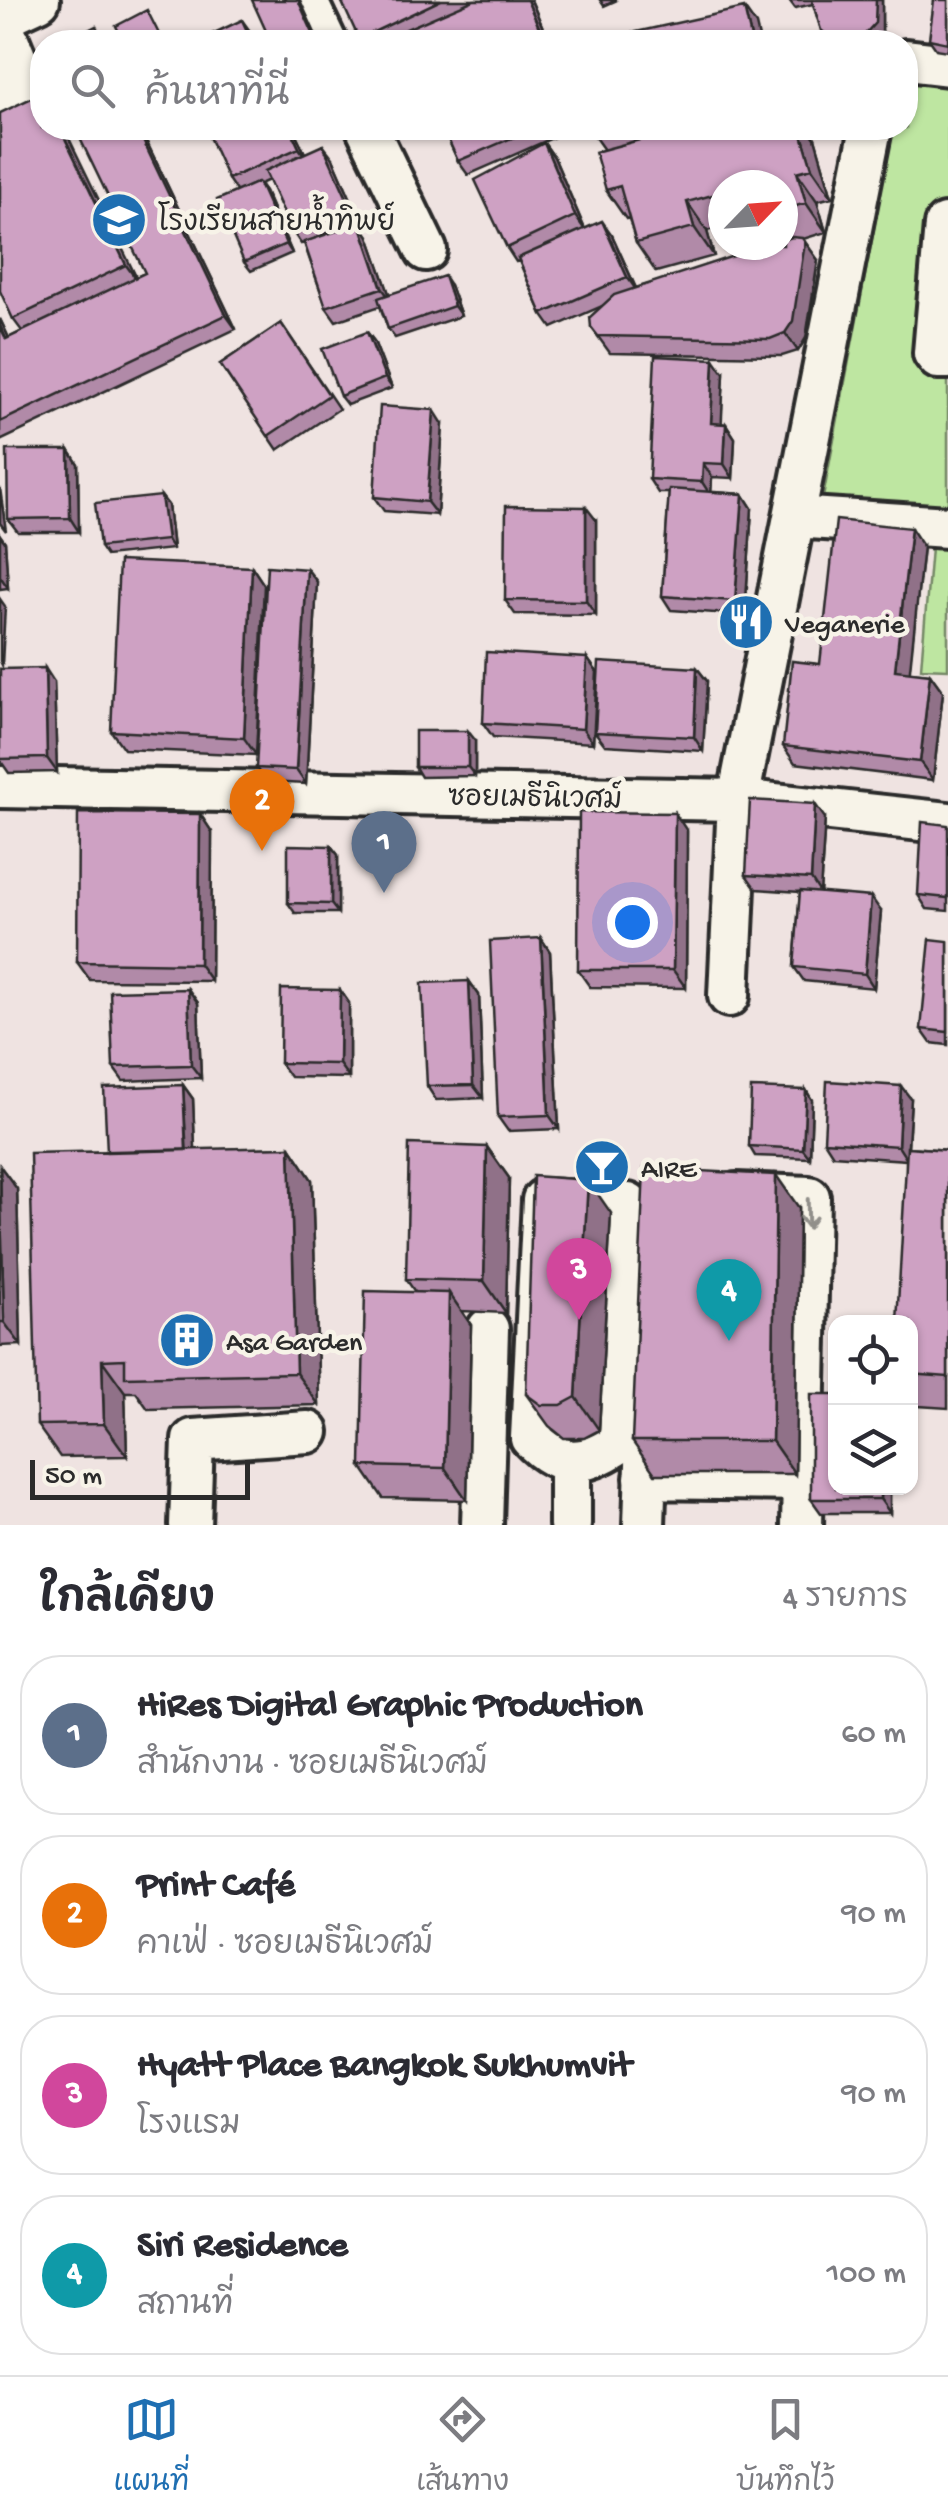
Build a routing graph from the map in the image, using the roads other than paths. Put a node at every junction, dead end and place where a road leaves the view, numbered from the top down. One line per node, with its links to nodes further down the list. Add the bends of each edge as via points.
1 (39, 0): 3 (street)
2 (306, 0): 4 (street)
3 (0, 19): 7 (street, via 21,84)
4 (320, 30)
5 (918, 55): 6 (street)
6 (948, 66)
7 (0, 96)
8 (373, 140): 11 (street)
9 (868, 140): 13 (street)
10 (944, 225): 12 (street, via 934,353)
11 (426, 250)
12 (948, 358)
13 (794, 517): 14 (street); 16 (street)
14 (948, 527)
15 (0, 787): 16 (street, ซอยเมธีนิเวศม์)
16 (738, 800): 17 (street, ซอยเมธีนิเวศม์); 18 (street)
17 (948, 823)
18 (729, 996)
19 (488, 1329): 25 (street)
20 (308, 1432): 24 (street, via 193,1440)
21 (570, 1462): 21 (street, via 546,1453 532,1438 543,1200 628,1204 619,1442); 26 (street)
22 (645, 1478): 23 (street); 23 (street, one-way to 23, via 677,1192 808,1197); 27 (street)
23 (803, 1480): 28 (street)
24 (190, 1525)
25 (482, 1525)
26 (570, 1525)
27 (644, 1525)
28 (802, 1525)

